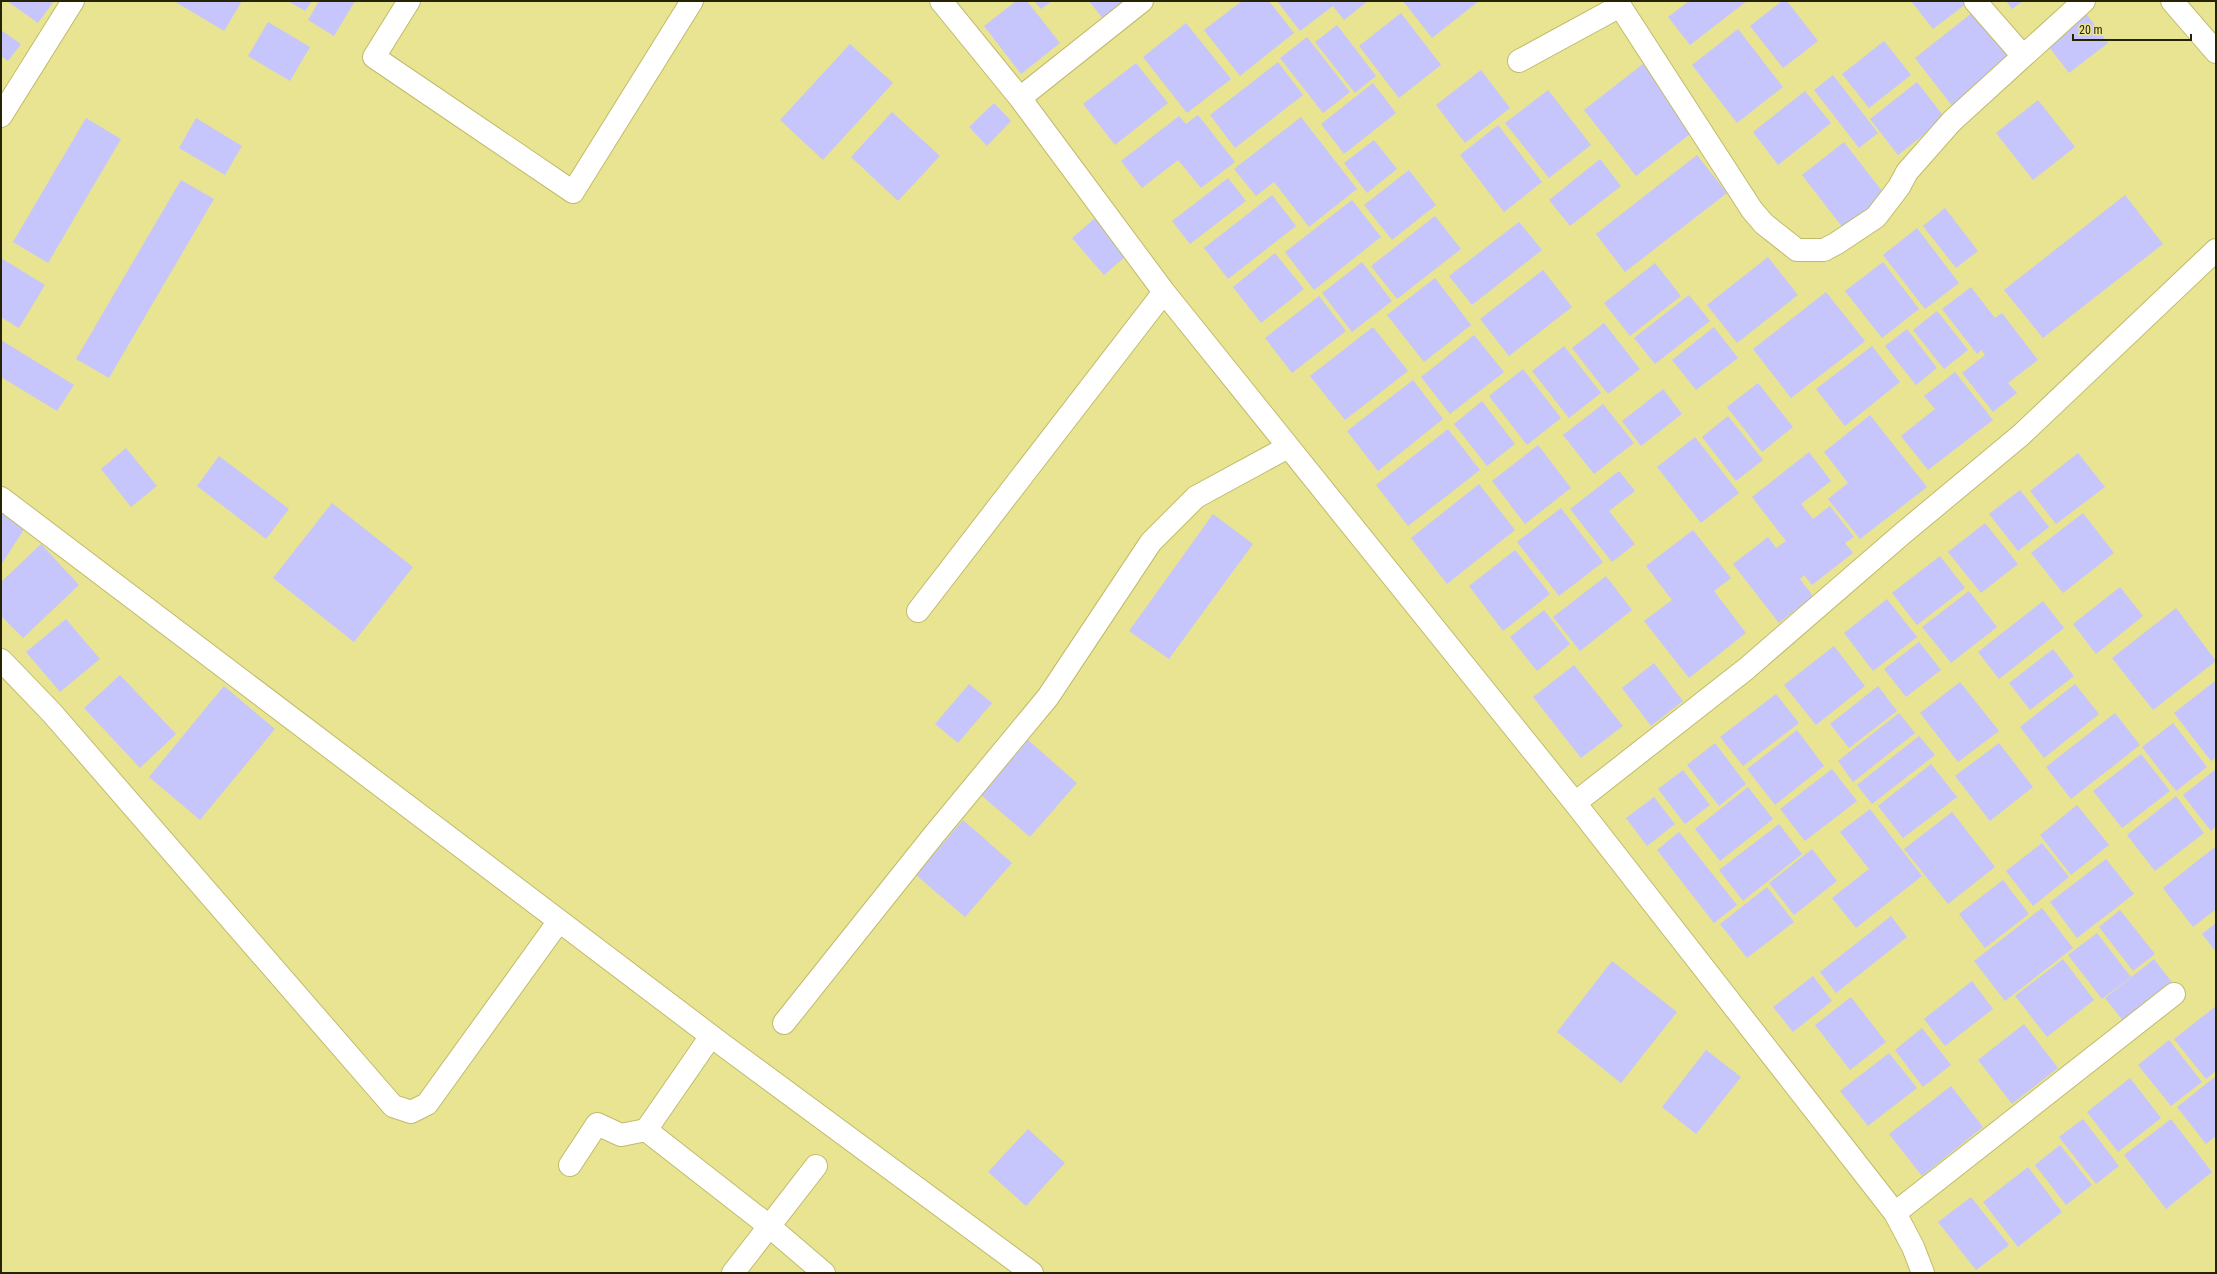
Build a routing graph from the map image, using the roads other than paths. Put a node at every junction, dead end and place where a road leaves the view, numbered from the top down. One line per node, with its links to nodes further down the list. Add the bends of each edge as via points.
1 (73, 1): 14 (street)
2 (409, 1): 3 (street, via 374,56 573,192)
3 (692, 1)
4 (941, 1): 13 (street)
5 (1142, 1): 13 (street)
6 (1975, 1): 11 (street)
7 (2084, 1): 11 (street)
8 (2172, 1): 10 (street)
9 (1619, 4): 11 (street, via 1752,210 1764,224 1797,250 1824,250 1838,244 1876,217 1907,172 1952,121); 12 (street)
10 (2216, 52)
11 (2023, 56)
12 (1519, 61)
13 (1020, 98): 16 (street)
14 (1, 116)
15 (2216, 250): 21 (street, via 2021,435 1746,669)
16 (1164, 292): 17 (street); 19 (street)
17 (1288, 447): 21 (street); 24 (street, via 1196,497 1151,542 1048,697)
18 (1, 498): 22 (street)
19 (918, 611)
20 (1, 660): 22 (street, via 73,737 393,1106 411,1112 427,1104)
21 (1575, 803): 29 (street)
22 (559, 921): 25 (street)
23 (2174, 994): 29 (street)
24 (784, 1023)
25 (711, 1036): 26 (street); 33 (street)
26 (646, 1130): 27 (street, via 621,1135 597,1124); 30 (street)
27 (570, 1165)
28 (816, 1166): 30 (street)
29 (1895, 1212): 34 (street)
30 (769, 1226): 31 (street); 32 (street)
31 (733, 1273)
32 (824, 1273)
33 (1032, 1273)
34 (1924, 1273)

